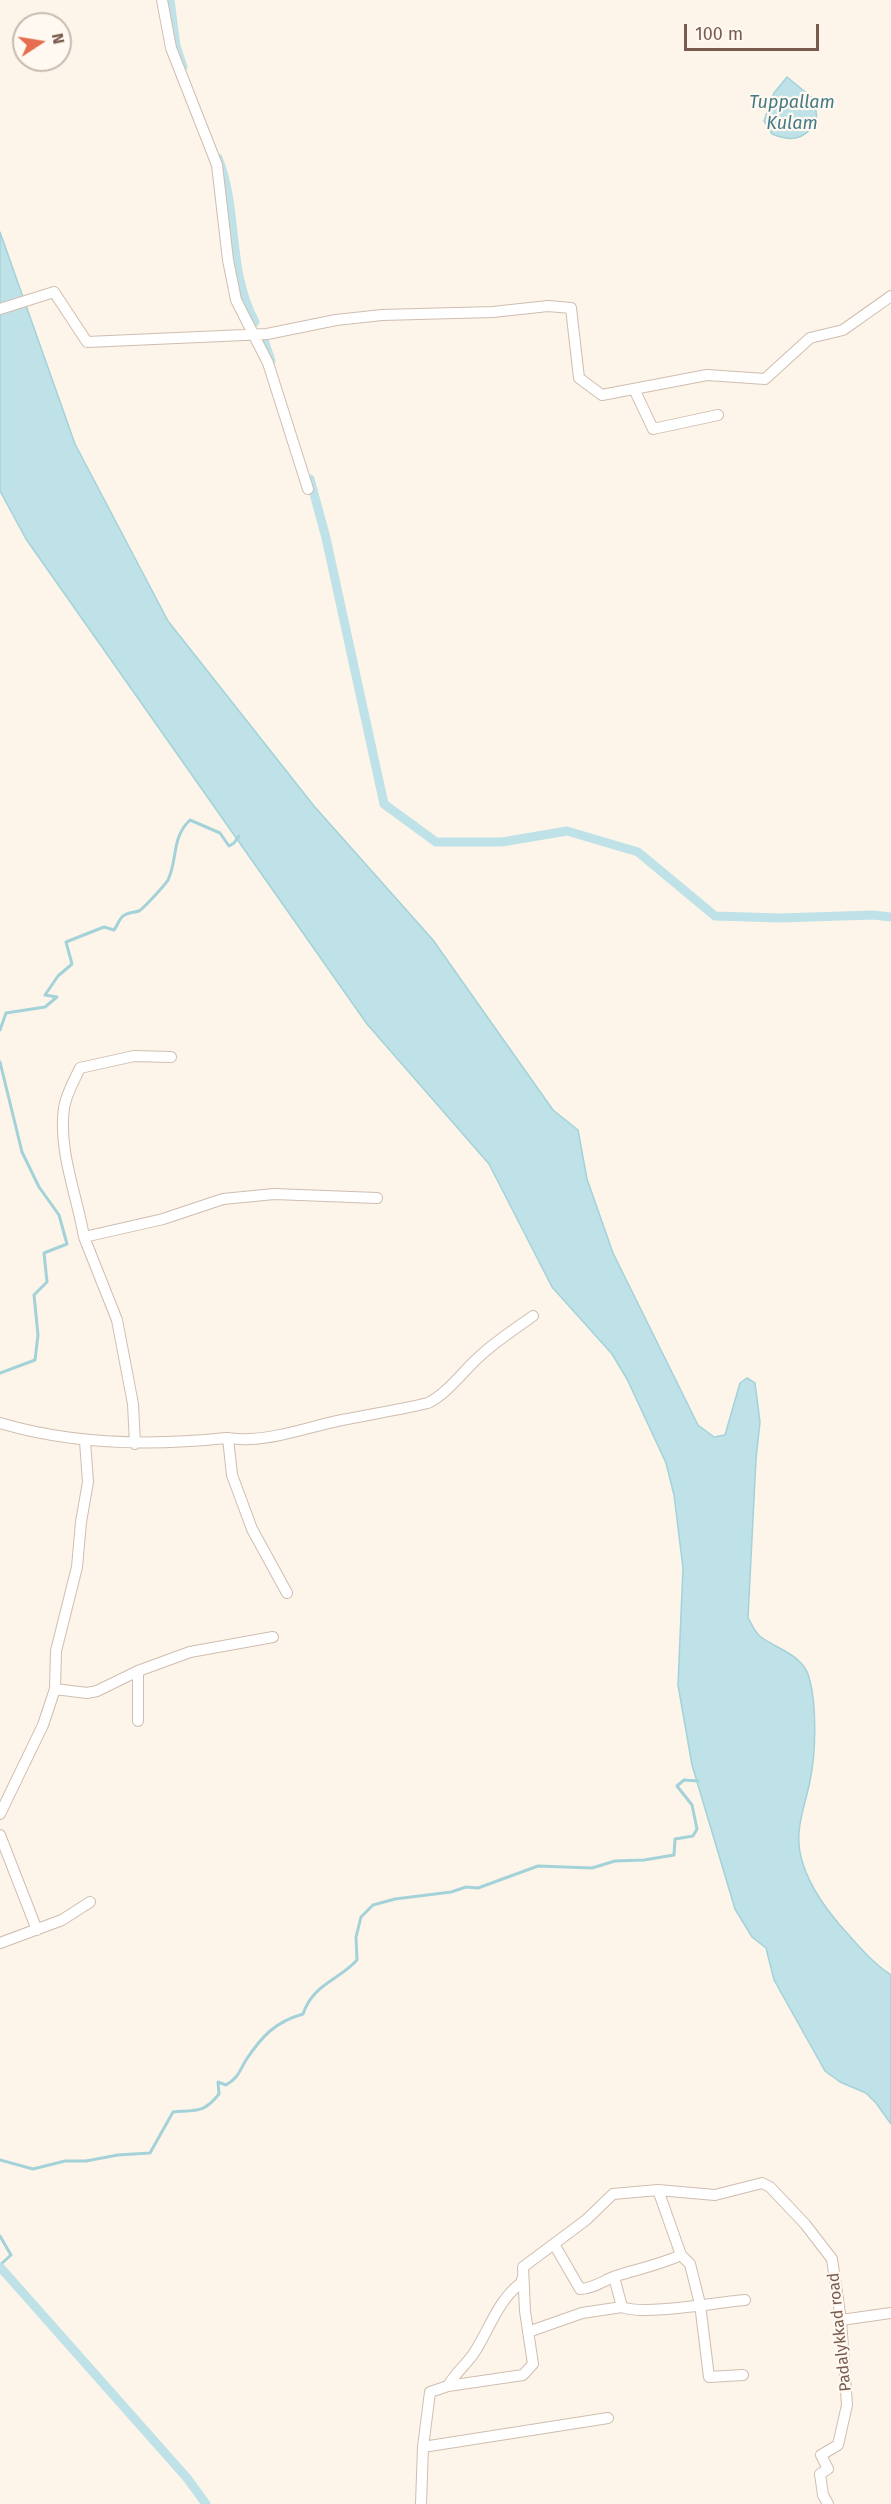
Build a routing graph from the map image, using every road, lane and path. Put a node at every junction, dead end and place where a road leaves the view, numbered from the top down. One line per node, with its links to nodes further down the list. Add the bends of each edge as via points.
1 (162, 0): 4 (street, via 171,48 217,165 236,300)
2 (891, 296): 5 (street, via 843,330 810,338 765,379 707,375)
3 (0, 309): 4 (street, via 54,292 87,342)
4 (252, 335): 5 (street, via 382,315 571,308 579,378 602,395); 7 (street, via 268,363)
5 (633, 389): 6 (street, via 653,429)
6 (718, 416)
7 (308, 489)
8 (171, 1057): 10 (street, via 134,1056 80,1068 64,1105 63,1123)
9 (377, 1198): 10 (street, via 274,1194 223,1199 163,1219)
10 (84, 1237): 15 (street, via 117,1320 133,1404)
11 (533, 1316): 13 (street, via 482,1354 443,1395 428,1403 249,1439)
12 (0, 1423): 14 (street)
13 (228, 1438): 15 (street); 16 (street, via 232,1474 252,1529)
14 (85, 1441): 15 (street); 19 (street, via 88,1482 77,1567 56,1651)
15 (135, 1444)
16 (287, 1593)
17 (273, 1637): 18 (street, via 190,1653)
18 (138, 1671): 19 (street, via 97,1691); 20 (street)
19 (55, 1689): 21 (street, via 43,1725)
20 (138, 1720)
21 (0, 1814)
22 (0, 1835): 24 (street)
23 (90, 1902): 24 (street)
24 (37, 1930): 25 (street)
25 (0, 1943)
26 (658, 2190): 27 (street, Padalykkad road, via 613,2194); 28 (street); 35 (street, Padalykkad road, via 715,2195 762,2183 770,2187 832,2259)
27 (554, 2244): 29 (street, Padalykkad road, via 523,2267); 30 (street, via 580,2289)
28 (681, 2255): 30 (street); 32 (street, via 690,2264)
29 (523, 2276): 36 (street); 38 (street)
30 (614, 2277): 33 (street)
31 (745, 2300): 32 (street)
32 (700, 2304): 33 (street, via 654,2309); 37 (street, via 709,2377)
33 (622, 2307): 36 (street, via 582,2313)
34 (891, 2313): 35 (street)
35 (842, 2320): 42 (street, Padalykkad road, via 846,2404 838,2445 821,2455 828,2469 820,2474)
36 (528, 2332): 38 (street, via 533,2364 523,2375)
37 (743, 2375)
38 (448, 2386): 40 (street, via 430,2392)
39 (608, 2418): 40 (street)
40 (423, 2447): 41 (street)
41 (421, 2504)
42 (828, 2504)

